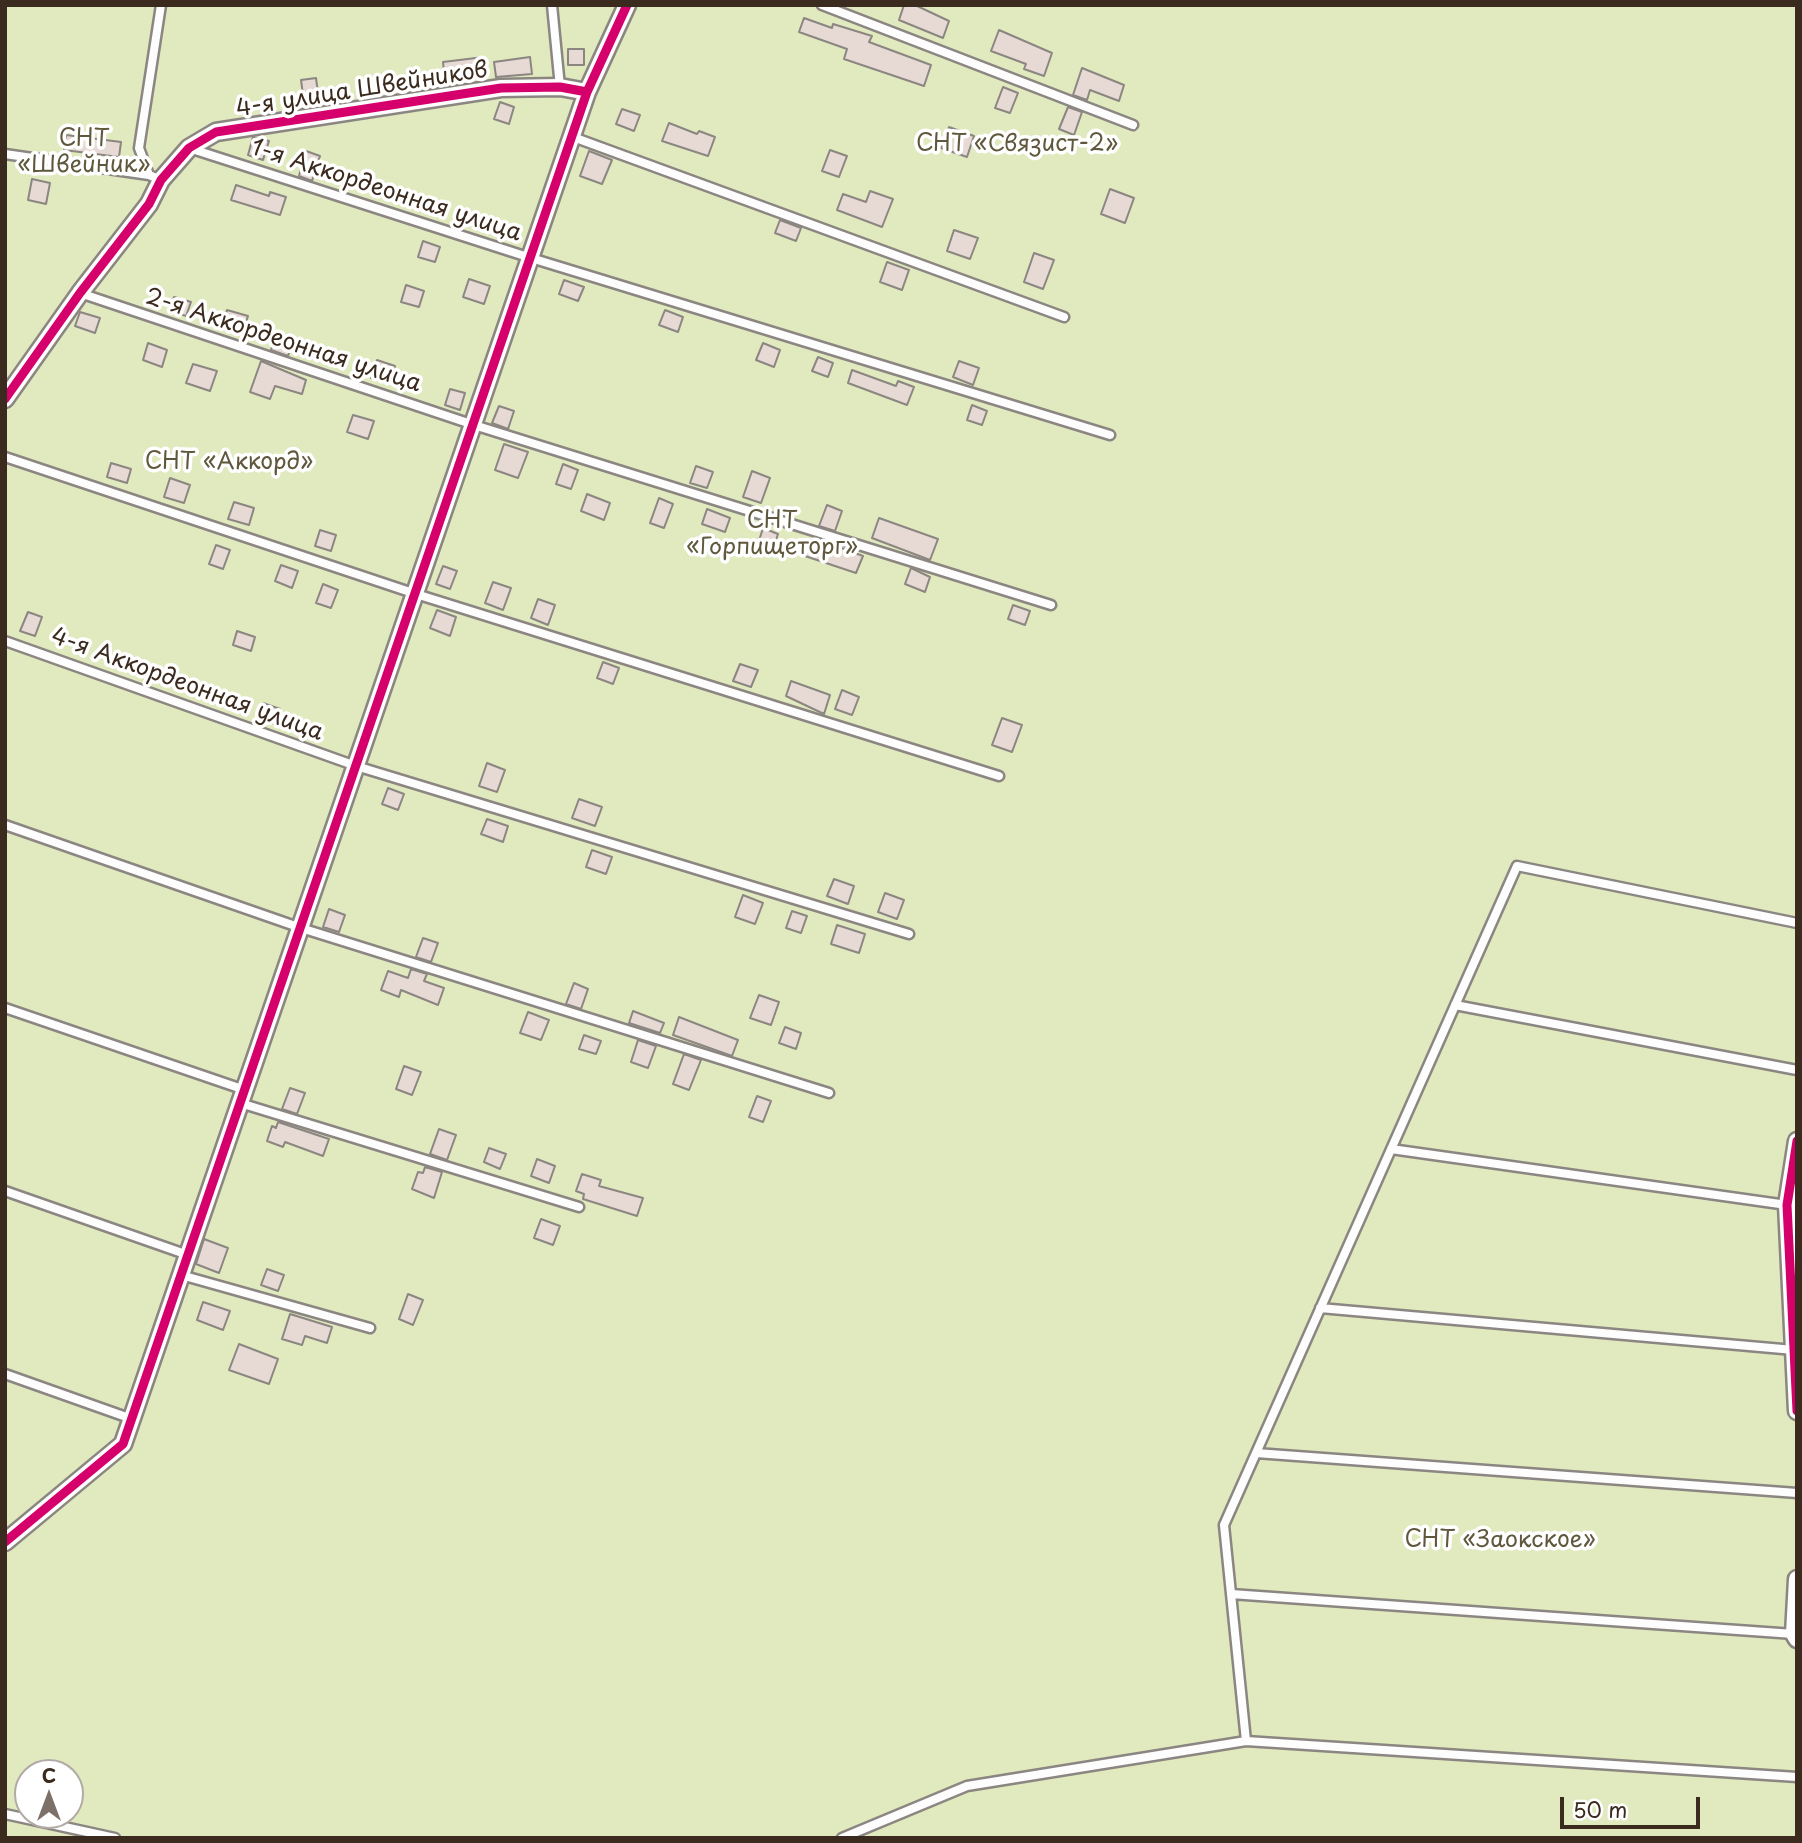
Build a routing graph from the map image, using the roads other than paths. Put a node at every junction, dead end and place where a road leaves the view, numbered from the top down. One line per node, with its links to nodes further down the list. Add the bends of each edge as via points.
1 (161, 5): 11 (lane, via 139,148)
2 (552, 5): 5 (lane)
3 (627, 5): 6 (street)
4 (822, 5): 7 (lane)
5 (560, 87): 6 (street, 4-я улица Швейников); 9 (street, 4-я улица Швейников, via 501,88 216,132)
6 (587, 92): 8 (street)
7 (1133, 125)
8 (573, 136): 12 (street); 14 (lane)
9 (189, 148): 11 (street, 4-я улица Швейников); 12 (lane, 1-я Аккордеонная улица)
10 (5, 154): 11 (lane)
11 (155, 178): 13 (street, 4-я улица Швейников, via 149,204)
12 (531, 258): 16 (street); 17 (lane, 1-я Аккордеонная улица)
13 (80, 293): 15 (street, 4-я улица Швейников); 16 (lane, 2-я Аккордеонная улица)
14 (1064, 317)
15 (8, 389)
16 (474, 425): 19 (street); 20 (lane, 2-я Аккордеонная улица)
17 (1110, 435)
18 (5, 457): 19 (lane)
19 (416, 594): 22 (street); 23 (lane)
20 (1051, 605)
21 (5, 640): 22 (lane, 4-я Аккордеонная улица)
22 (356, 766): 26 (street); 27 (lane, 4-я Аккордеонная улица)
23 (999, 776)
24 (5, 825): 26 (lane)
25 (1797, 923): 28 (lane, via 1517,866)
26 (301, 928): 31 (lane); 32 (street)
27 (909, 933)
28 (1455, 1005): 30 (lane); 34 (lane)
29 (5, 1008): 32 (lane)
30 (1797, 1070)
31 (830, 1093)
32 (243, 1097): 37 (lane); 38 (street)
33 (1797, 1141): 36 (street)
34 (1391, 1149): 36 (lane); 40 (lane)
35 (5, 1191): 38 (lane)
36 (1787, 1205): 42 (street)
37 (579, 1207)
38 (188, 1255): 39 (street)
39 (181, 1275): 41 (lane); 45 (street)
40 (1320, 1308): 42 (lane); 46 (lane)
41 (370, 1328)
42 (1794, 1350): 44 (street)
43 (5, 1374): 45 (lane)
44 (1797, 1411)
45 (132, 1419): 48 (street, via 123,1444)
46 (1256, 1453): 47 (lane); 50 (lane, via 1224,1525)
47 (1797, 1493)
48 (5, 1542)
49 (1797, 1579): 51 (street)
50 (1231, 1594): 51 (lane); 52 (lane)
51 (1795, 1637)
52 (1246, 1741): 53 (lane); 56 (lane, via 967,1786)
53 (1797, 1777)
54 (5, 1814): 55 (lane)
55 (115, 1838)
56 (842, 1838)

